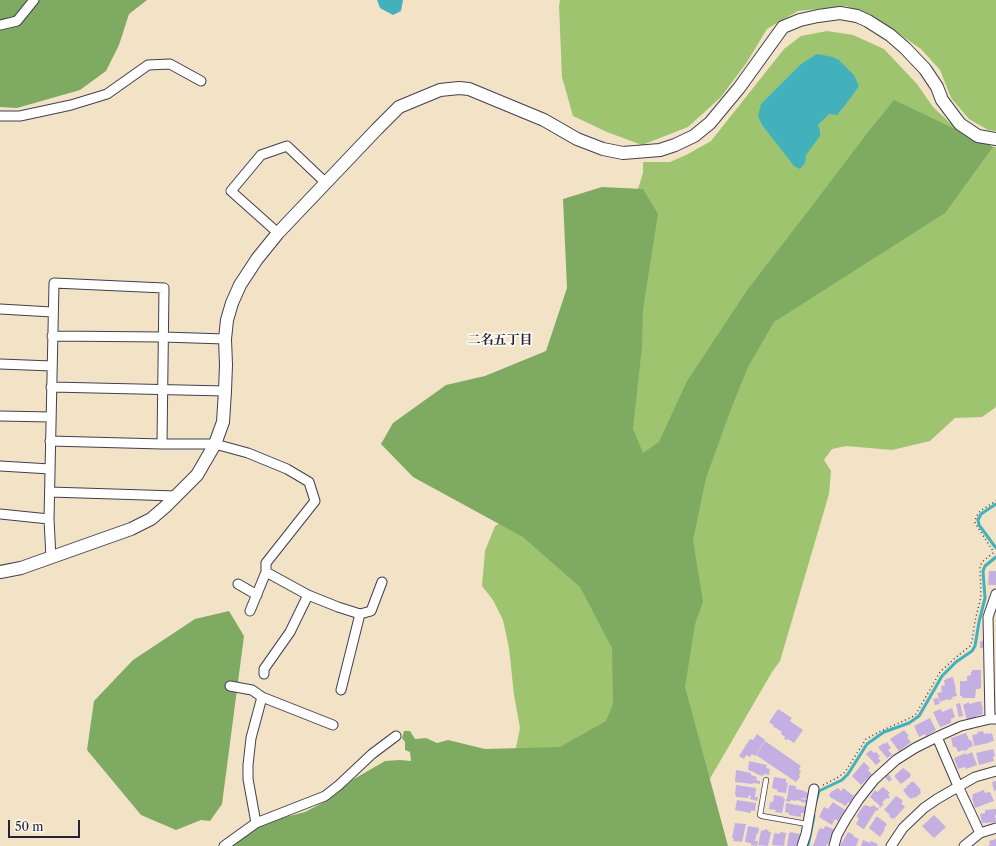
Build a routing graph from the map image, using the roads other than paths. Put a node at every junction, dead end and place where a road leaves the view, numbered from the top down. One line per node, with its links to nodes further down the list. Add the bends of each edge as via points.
1 (34, 0): 2 (street, via 16,21)
2 (0, 25)
3 (201, 81): 4 (street, via 170,64 148,65 107,94 20,116)
4 (0, 116)
5 (996, 139): 6 (street, via 978,136 960,124 942,100 925,69 890,35 857,16 840,13 800,20 783,27 710,123 694,136 660,150 623,153 604,149 577,139 544,120 469,89 459,88 440,90 399,107)
6 (326, 183): 7 (street); 7 (street, via 287,146 261,155 231,191)
7 (278, 233): 12 (street, via 257,258 240,285 227,320)
8 (0, 308): 9 (street)
9 (52, 312): 10 (street); 11 (street, via 54,283 164,288)
10 (52, 336): 11 (street); 14 (street)
11 (163, 337): 12 (street); 16 (street)
12 (225, 339): 17 (street)
13 (0, 364): 14 (street)
14 (52, 366): 15 (street)
15 (51, 387): 16 (street); 19 (street)
16 (163, 390): 17 (street); 21 (street)
17 (226, 391): 22 (street, via 223,422)
18 (0, 416): 19 (street)
19 (51, 417): 20 (street)
20 (50, 441): 21 (street); 24 (street)
21 (162, 444): 22 (street)
22 (215, 444): 26 (street, via 197,475); 31 (street, via 248,453 287,469 309,482 315,501 266,563)
23 (0, 466): 24 (street)
24 (50, 469): 25 (street)
25 (50, 492): 26 (street); 28 (street)
26 (176, 496): 29 (street, via 150,519 130,529)
27 (0, 514): 28 (street)
28 (49, 519): 29 (street)
29 (51, 558): 30 (street)
30 (0, 572)
31 (266, 572): 35 (street); 36 (street)
32 (382, 582): 38 (street, via 371,611)
33 (238, 584): 35 (street)
34 (996, 594): 43 (street, via 988,617)
35 (257, 595): 37 (street)
36 (308, 595): 38 (street); 39 (street, via 290,632 264,669)
37 (250, 611)
38 (360, 614): 41 (street)
39 (264, 674)
40 (230, 686): 42 (street, via 252,690)
41 (341, 690)
42 (262, 697): 44 (street); 51 (street, via 251,738 248,765)
43 (993, 719): 46 (street, via 961,726)
44 (333, 725)
45 (396, 736): 51 (street, via 325,796)
46 (937, 737): 49 (street); 57 (street, via 896,760 874,780 846,818)
47 (996, 771): 49 (street, via 975,776)
48 (766, 780): 52 (lane, via 760,815)
49 (958, 786): 54 (street); 58 (street, via 924,808 903,828)
50 (814, 789): 52 (street)
51 (256, 823): 55 (street)
52 (807, 824): 56 (street)
53 (996, 828): 54 (street)
54 (980, 833): 59 (street)
55 (224, 846)
56 (802, 846)
57 (834, 846)
58 (891, 846)
59 (964, 846)

